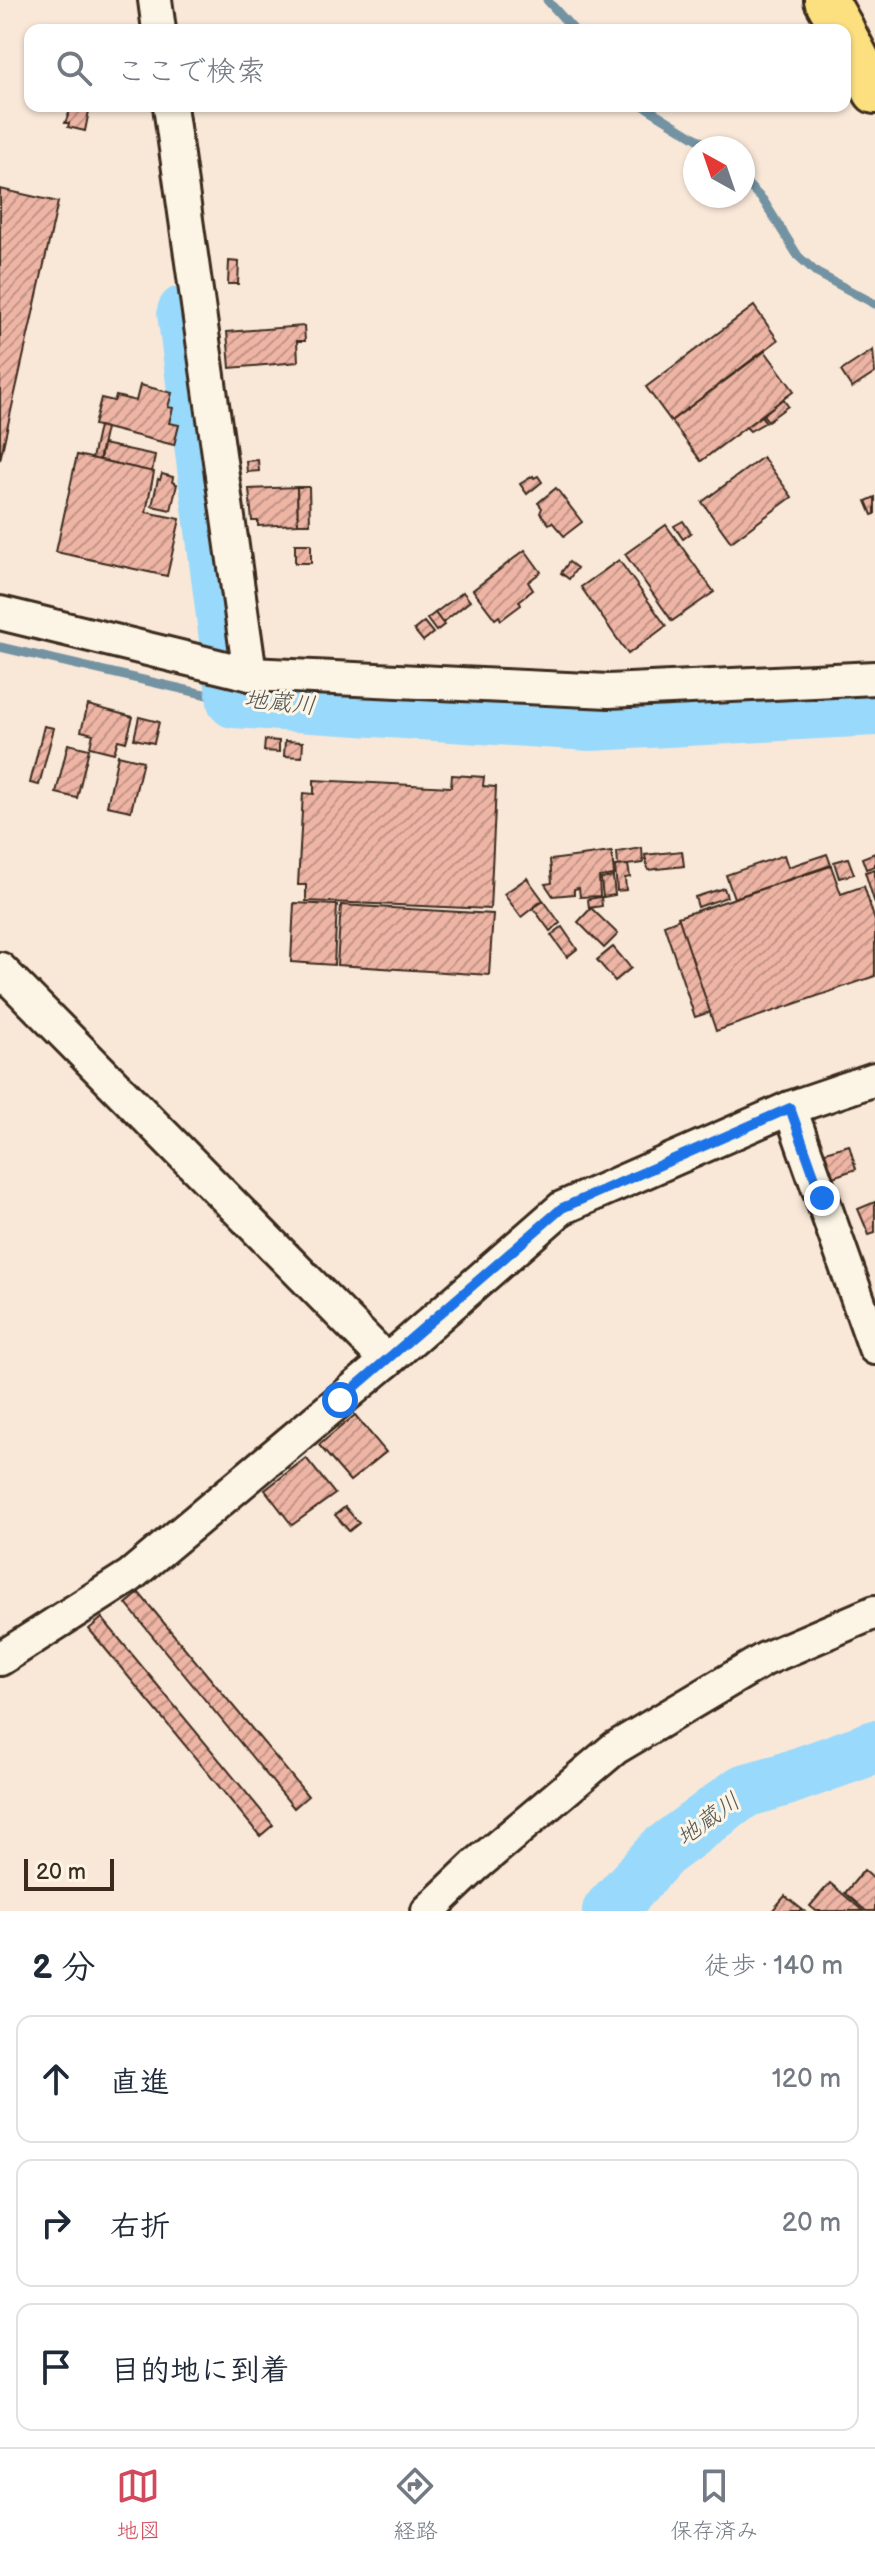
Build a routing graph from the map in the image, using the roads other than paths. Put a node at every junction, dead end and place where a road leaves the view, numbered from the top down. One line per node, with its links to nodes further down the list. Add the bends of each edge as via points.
1 (155, 0): 2 (street)
2 (158, 24)
3 (851, 46): 4 (main road)
4 (875, 92)
5 (171, 112): 7 (street)
6 (0, 613): 7 (street)
7 (250, 674): 8 (street, via 609,691)
8 (875, 678)
9 (0, 969): 13 (street)
10 (875, 1079): 11 (street)
11 (790, 1108): 12 (street); 13 (street, via 562,1208)
12 (875, 1348)
13 (387, 1361): 15 (street, via 130,1576)
14 (875, 1612): 16 (street, via 765,1659 615,1748)
15 (0, 1659)
16 (428, 1911)

